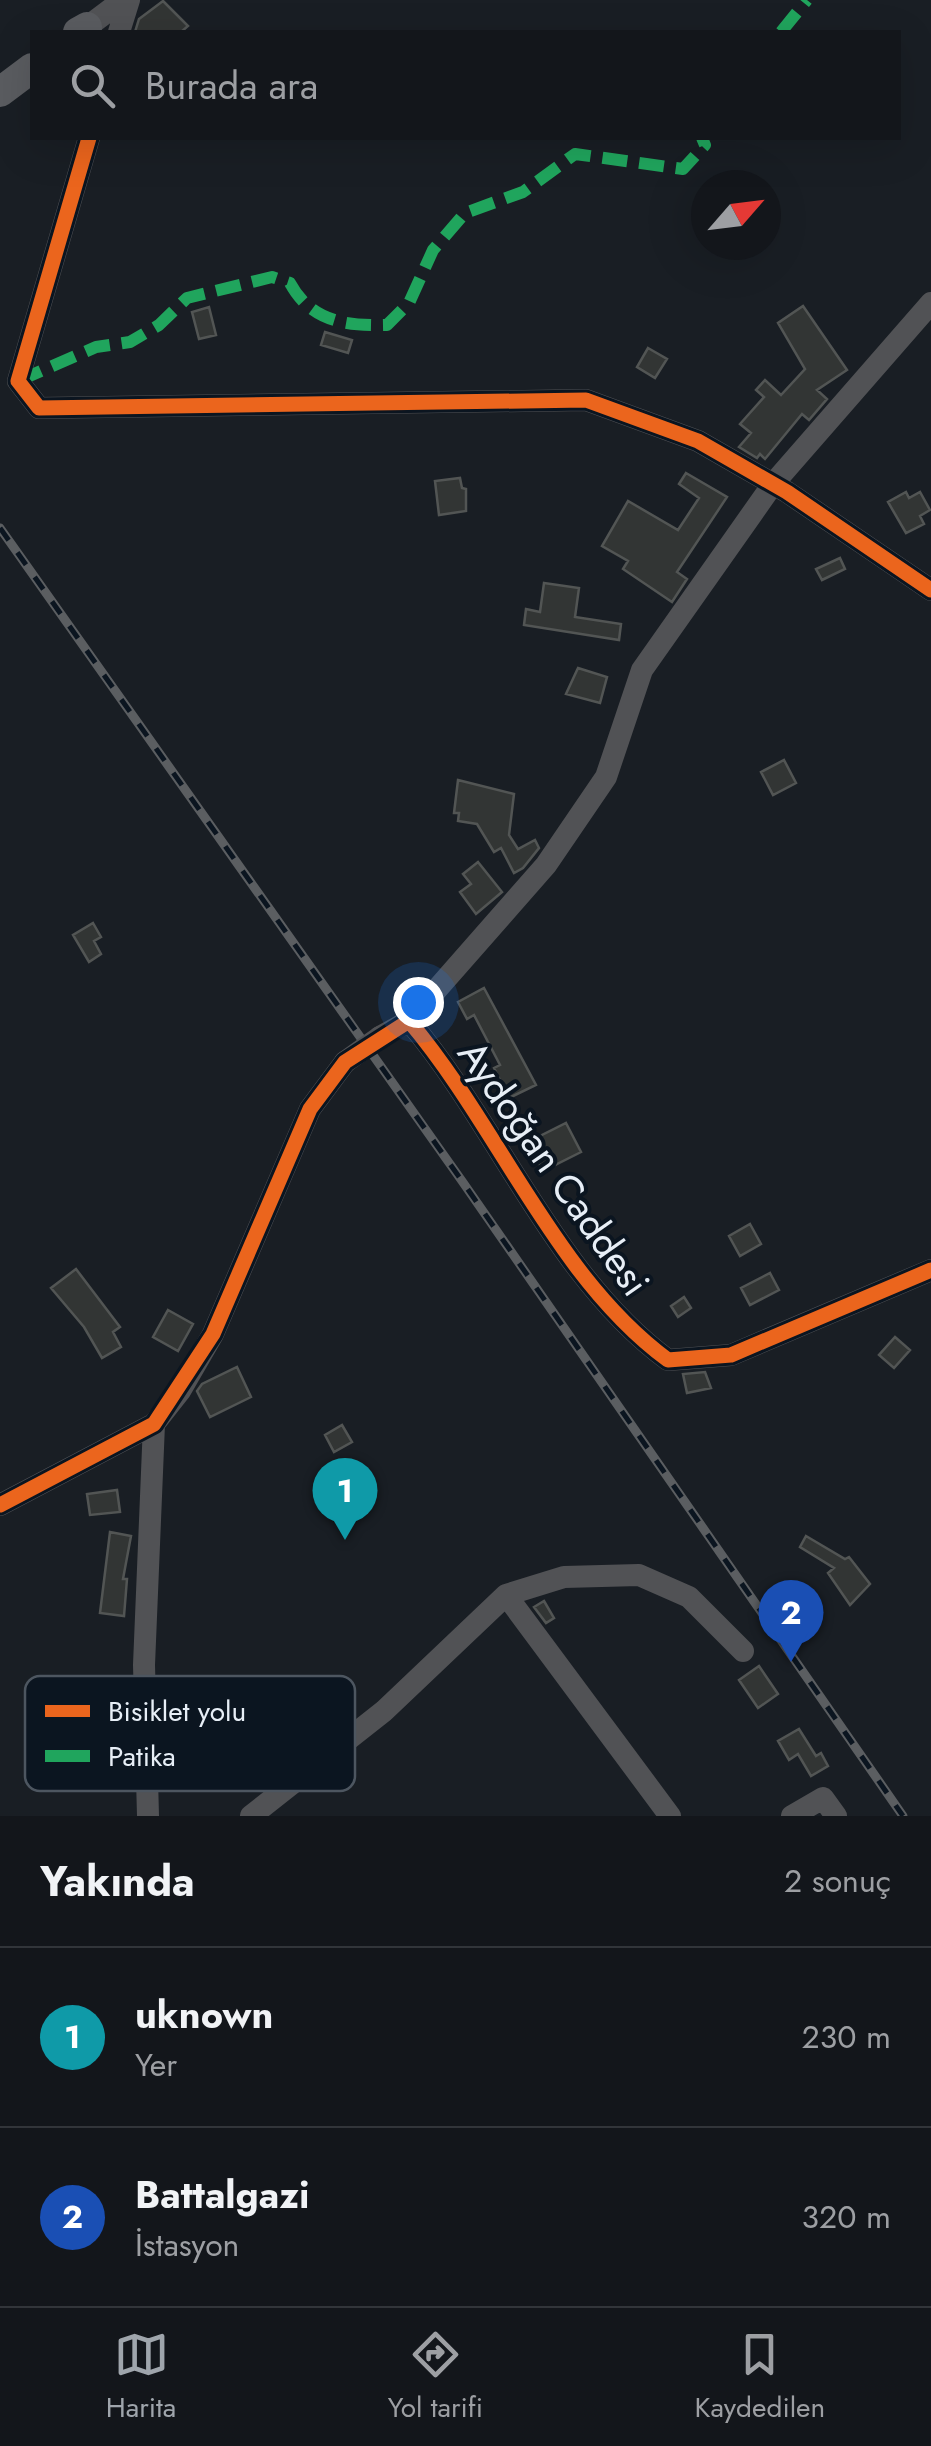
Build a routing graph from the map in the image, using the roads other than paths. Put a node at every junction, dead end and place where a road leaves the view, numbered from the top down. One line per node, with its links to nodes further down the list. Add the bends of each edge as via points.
1 (102, 0): 3 (street)
2 (126, 0): 4 (street); 5 (street)
3 (83, 30)
4 (83, 30)
5 (119, 30)
6 (30, 65): 8 (main road)
7 (30, 66): 9 (main road)
8 (0, 80)
9 (0, 92)
10 (88, 140): 12 (street, via 18,381 38,408 586,400 698,441)
11 (931, 304): 12 (street)
12 (773, 484): 13 (street); 14 (street, via 642,670 606,778 546,865)
13 (931, 590)
14 (408, 1021): 15 (street, Aydoğan Caddesi, via 444,1062 587,1279 627,1330 668,1360 732,1354); 16 (street, Aydoğan Caddesi, bridge, via 345,1062 310,1109 213,1334)
15 (931, 1270)
16 (154, 1424): 17 (street, Aydoğan Caddesi); 20 (street)
17 (0, 1505)
18 (506, 1595): 19 (street, via 564,1577 639,1574 689,1597); 21 (street); 26 (street)
19 (743, 1651)
20 (144, 1676)
21 (355, 1734)
22 (147, 1791): 24 (street)
23 (282, 1791): 25 (street)
24 (148, 1816)
25 (250, 1816)
26 (670, 1816)
27 (792, 1816): 28 (street, via 824,1798)
28 (836, 1816)

